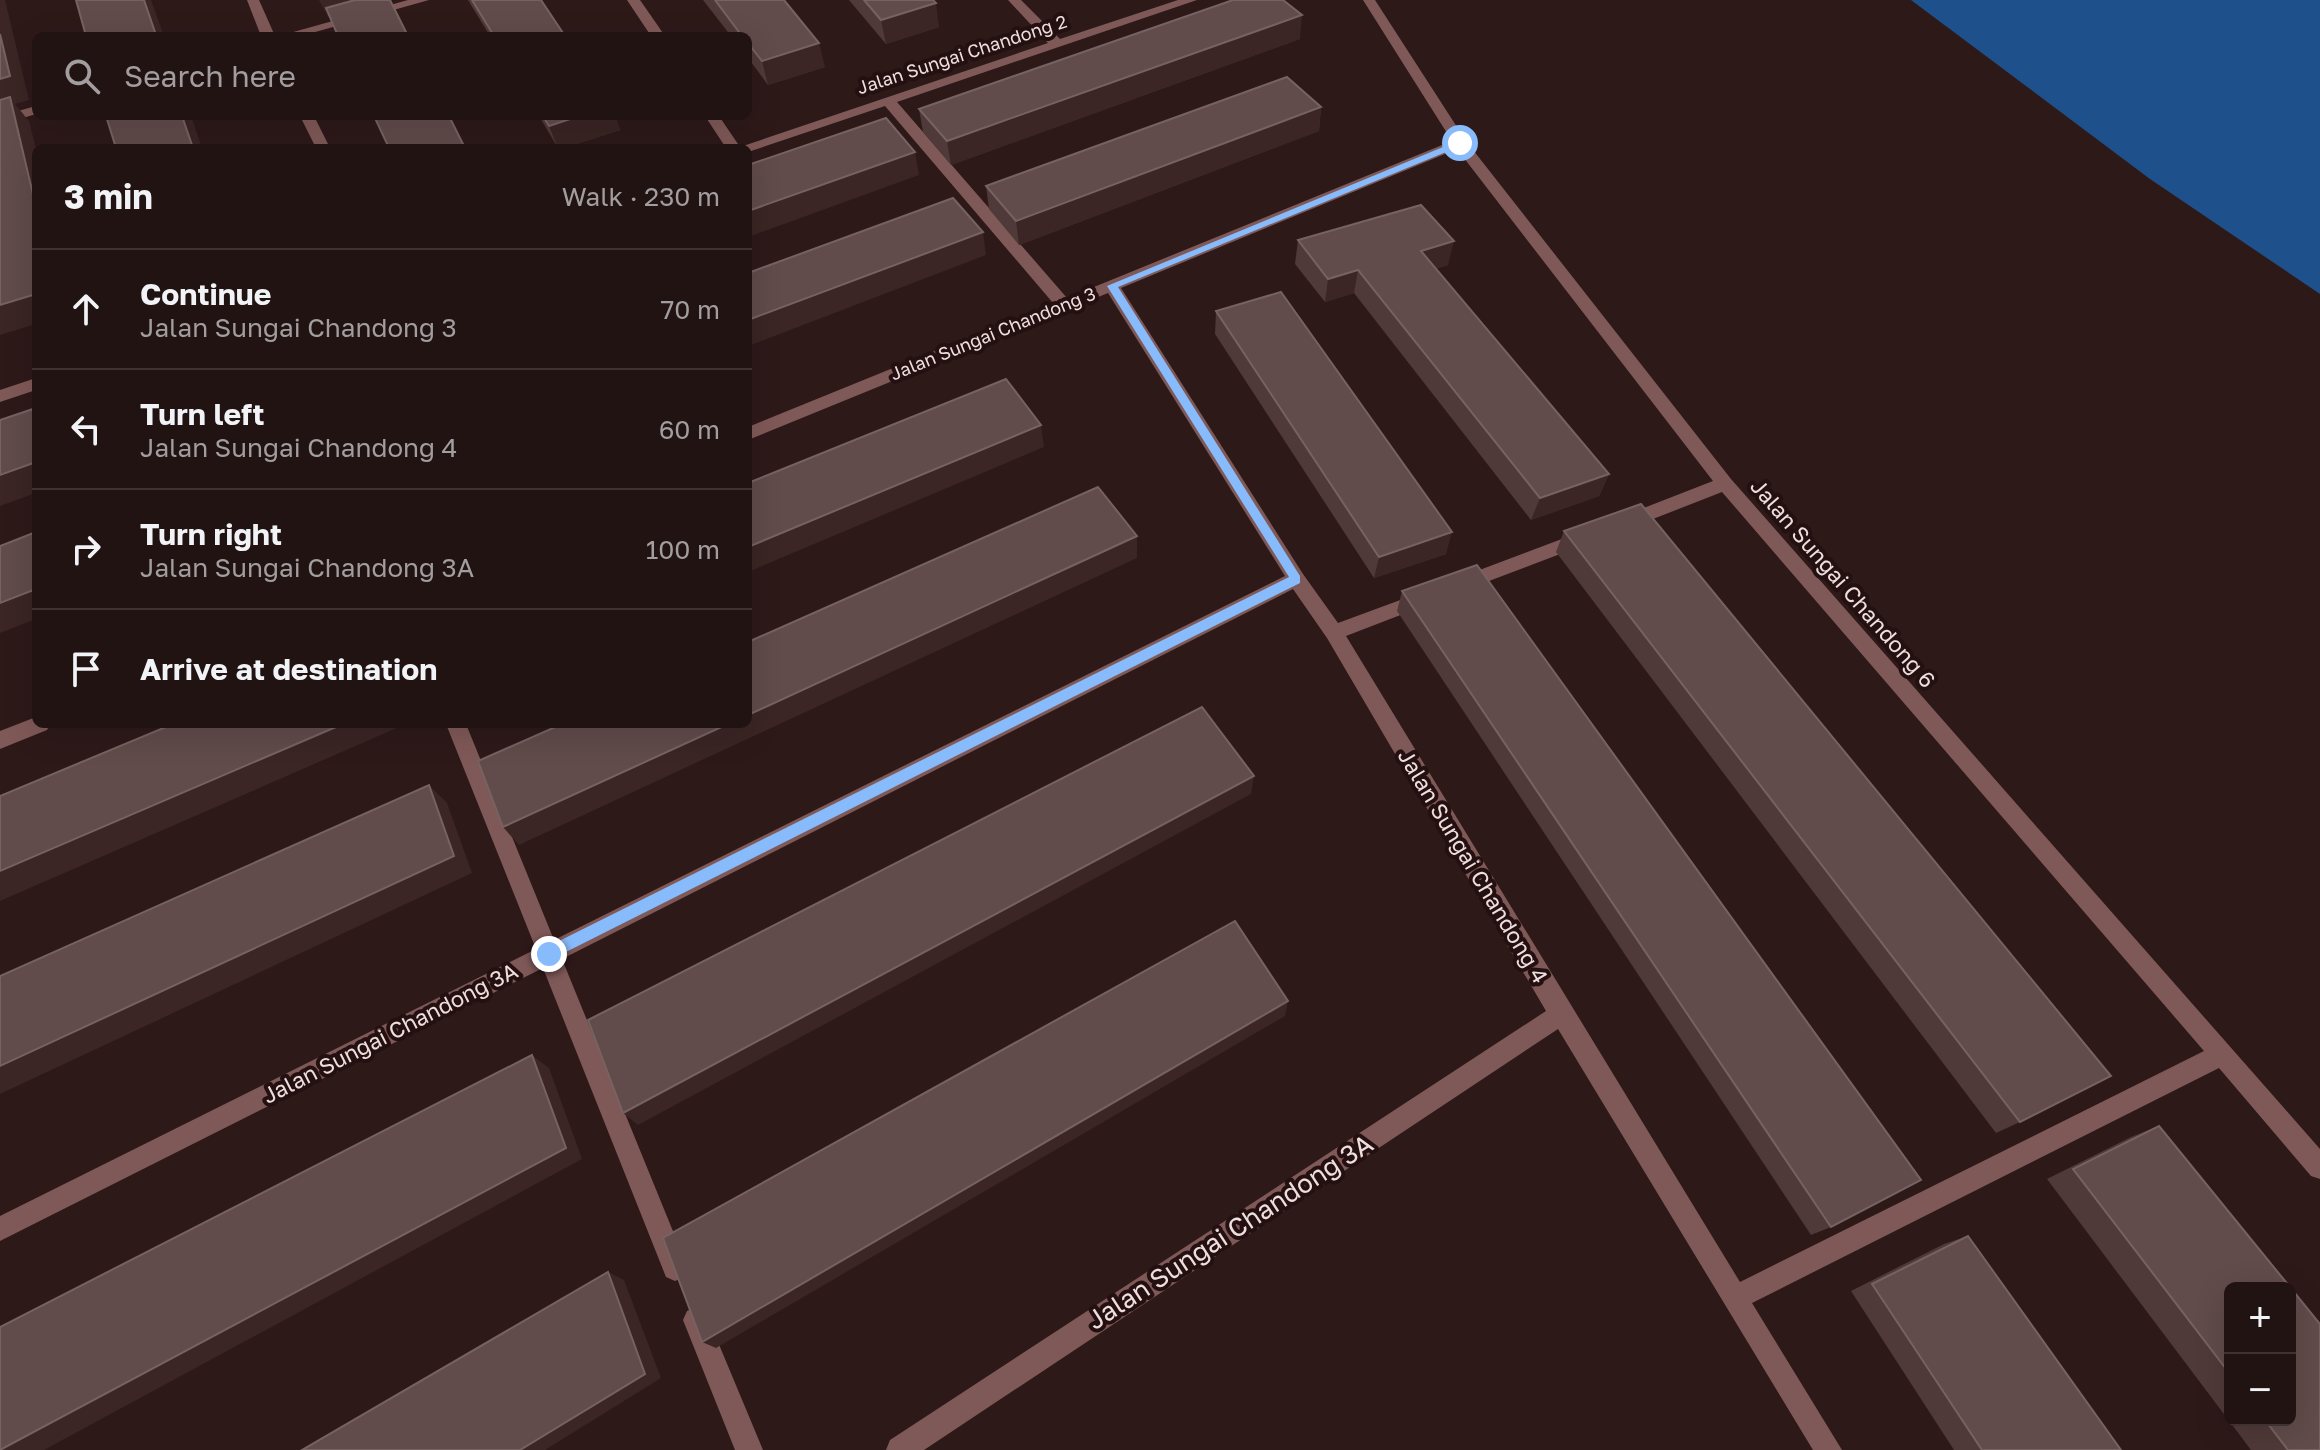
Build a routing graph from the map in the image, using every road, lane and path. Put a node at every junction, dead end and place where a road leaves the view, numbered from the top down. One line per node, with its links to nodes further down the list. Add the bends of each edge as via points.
1 (253, 0): 7 (street)
2 (423, 0): 8 (street)
3 (633, 0): 9 (street)
4 (1014, 0): 10 (street)
5 (1191, 0): 10 (street, Jalan Sungai Chandong 2)
6 (1369, 0): 16 (street, Jalan Sungai Chandong 6)
7 (266, 32)
8 (301, 32)
9 (655, 32)
10 (1057, 44): 11 (street, Jalan Sungai Chandong 2)
11 (888, 101): 19 (street, Jalan Sungai Chandong 2); 21 (street)
12 (32, 111): 15 (street)
13 (309, 120): 17 (street)
14 (715, 120): 18 (street)
15 (0, 121)
16 (1460, 143): 20 (street, Jalan Sungai Chandong 3); 25 (street, Jalan Sungai Chandong 6)
17 (321, 144)
18 (730, 144)
19 (752, 146)
20 (1112, 286): 21 (street, Jalan Sungai Chandong 3); 26 (street, Jalan Sungai Chandong 4)
21 (1064, 305): 24 (street, Jalan Sungai Chandong 3)
22 (32, 385): 23 (street)
23 (0, 396)
24 (752, 432)
25 (1725, 484): 27 (street); 33 (street, Jalan Sungai Chandong 6)
26 (1296, 579): 27 (street, Jalan Sungai Chandong 4); 31 (street, Jalan Sungai Chandong 3A)
27 (1334, 633): 32 (street, Jalan Sungai Chandong 4)
28 (32, 727): 30 (street)
29 (458, 728): 31 (street)
30 (0, 740)
31 (549, 954): 35 (street, Jalan Sungai Chandong 3A); 37 (street)
32 (1561, 1014): 36 (street, Jalan Sungai Chandong 4); 38 (street, Jalan Sungai Chandong 3A)
33 (2221, 1055): 34 (street, Jalan Sungai Chandong 6); 36 (street)
34 (2320, 1167)
35 (0, 1229)
36 (1735, 1298): 39 (street, Jalan Sungai Chandong 4)
37 (749, 1450)
38 (900, 1450)
39 (1828, 1450)

